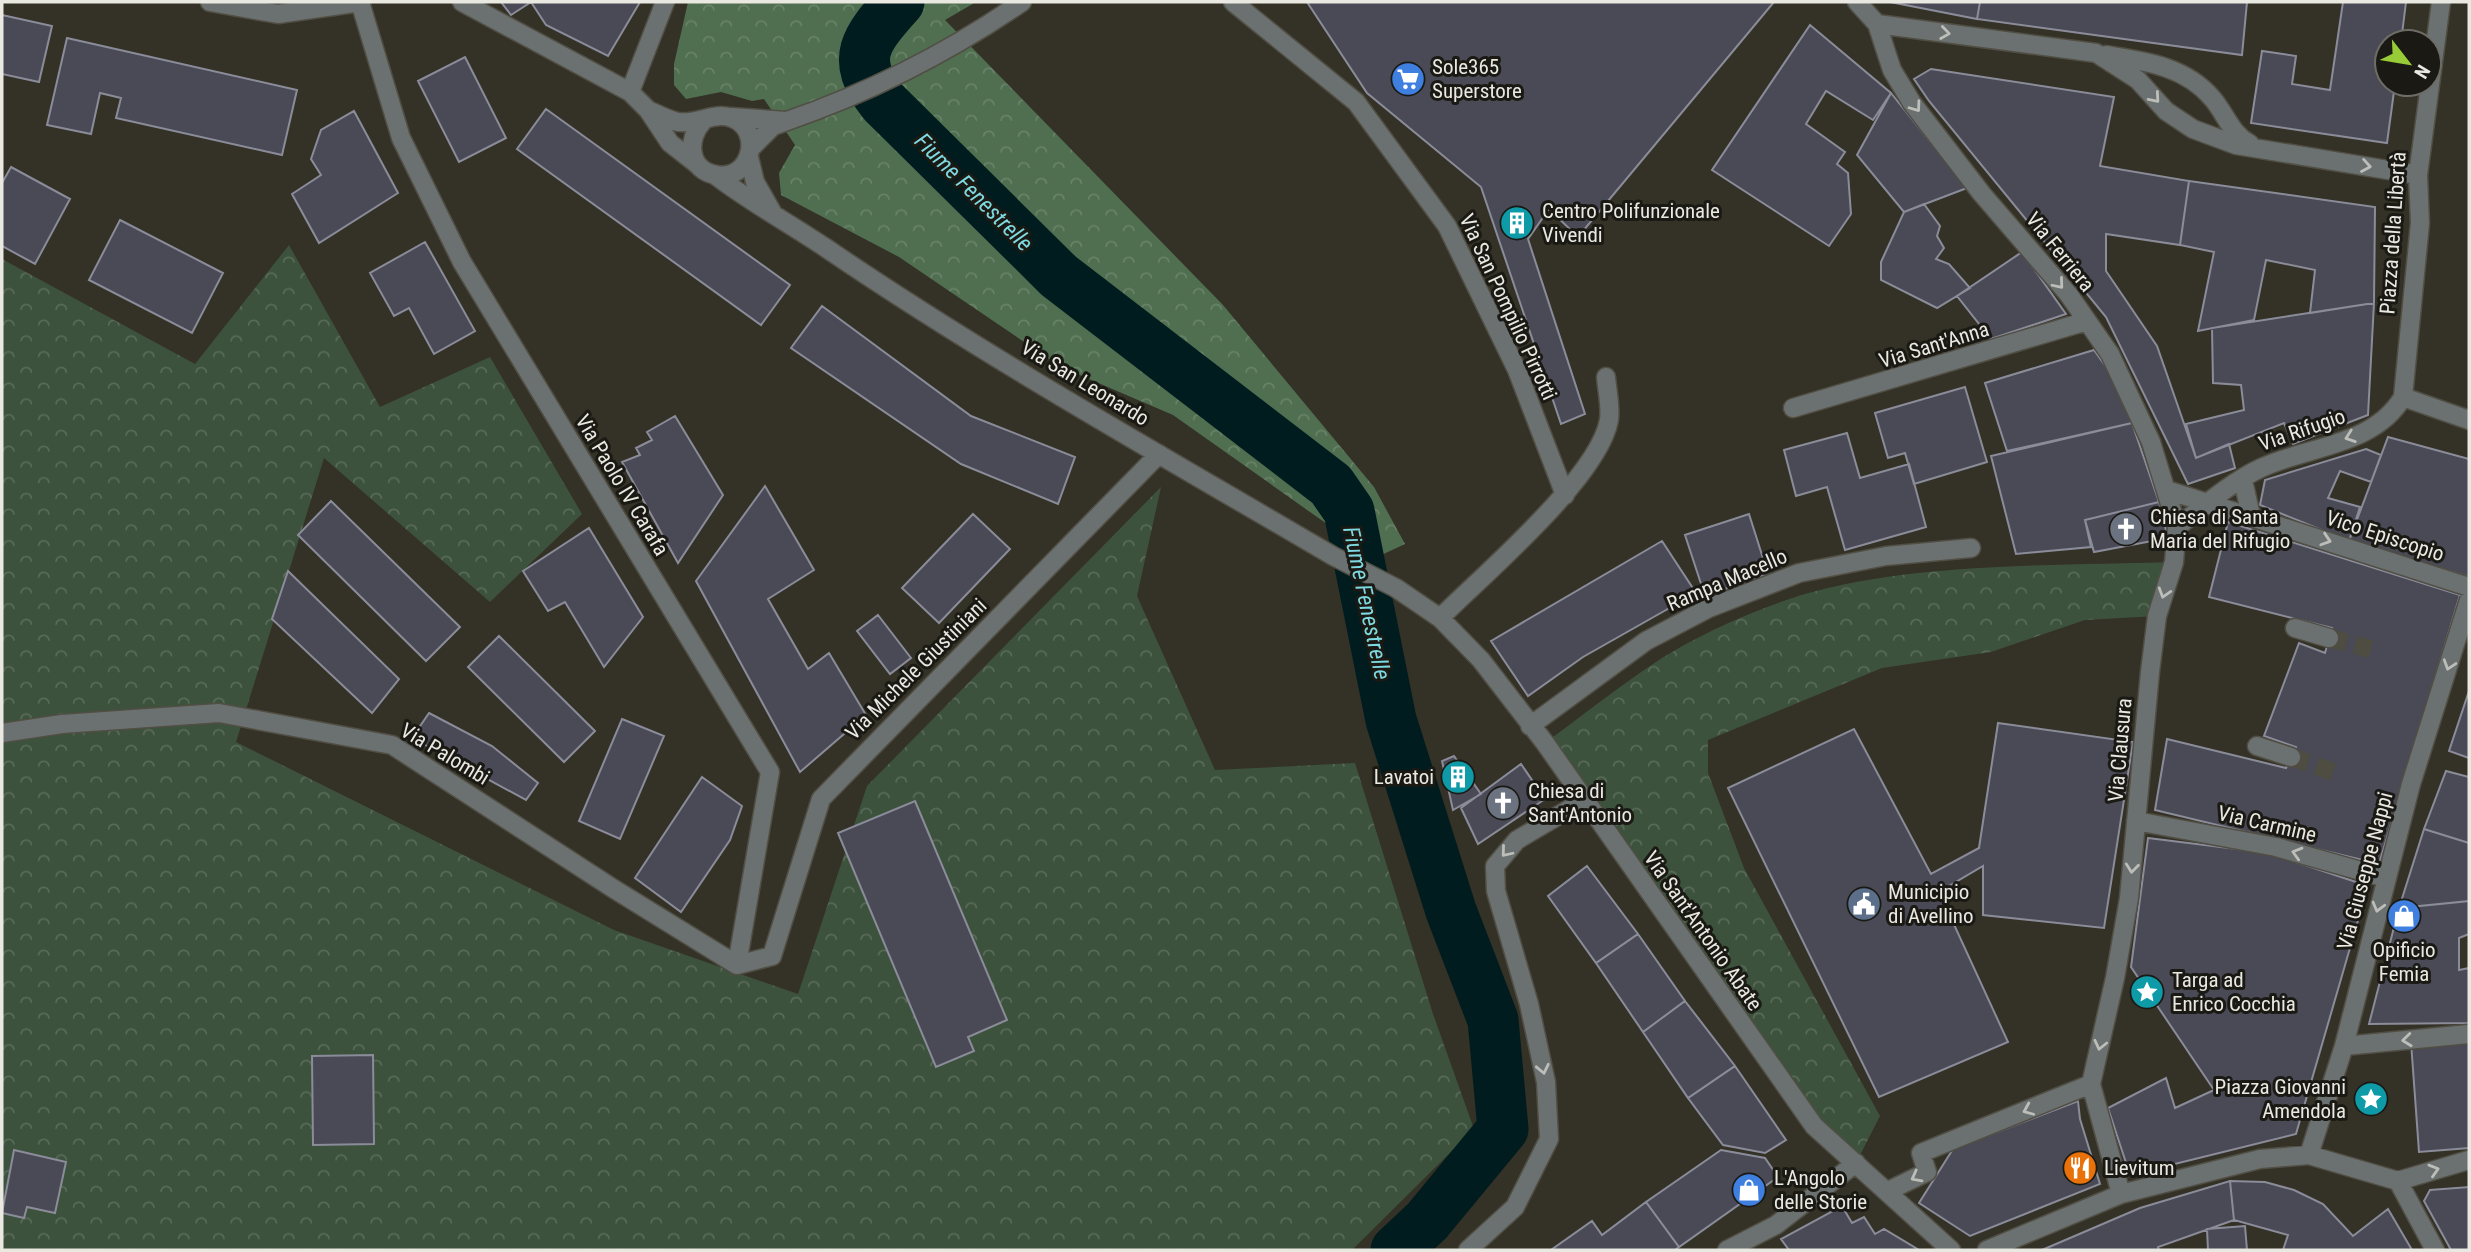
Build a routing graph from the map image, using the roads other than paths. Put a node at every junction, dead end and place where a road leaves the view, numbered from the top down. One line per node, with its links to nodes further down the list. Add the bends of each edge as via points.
1 (210, 2): 2 (street, via 278,14)
2 (360, 2): 47 (street, Via Paolo IV Carafa, via 401,138 462,262 769,772)
3 (462, 2): 11 (street)
4 (665, 2): 11 (street)
5 (1022, 2): 14 (street, via 980,31 888,81)
6 (1233, 2): 30 (street, Via San Pompilio Pirrotti, via 1356,102 1447,226 1517,370)
7 (1857, 2): 9 (street)
8 (2441, 2): 20 (street, Piazza della Libertà)
9 (1877, 24): 10 (street, one-way to 10); 22 (street, Via Ferriera, one-way to 22, via 1892,69 1912,103)
10 (2096, 53): 16 (street, one-way to 16, via 2138,79 2166,111 2193,129); 16 (street, via 2153,62 2188,77 2212,98 2233,131)
11 (630, 92): 12 (street)
12 (648, 110): 15 (street, via 678,122); 18 (street, via 670,144)
13 (731, 117): 14 (street); 15 (street); 17 (street, via 746,129)
14 (791, 120): 17 (street, via 774,126)
15 (703, 121): 18 (street, via 692,137)
16 (2262, 149): 20 (street, one-way to 20)
17 (750, 153): 19 (street, via 735,173); 21 (street, via 755,182)
18 (698, 165): 19 (street)
19 (715, 175): 21 (street, Via San Leonardo)
20 (2418, 175): 24 (street, Piazza della Libertà, via 2420,223)
21 (772, 212): 27 (street, Via San Leonardo, via 909,304)
22 (2087, 321): 25 (street, Via Sant'Anna); 29 (street, Via Ferriera, via 2110,354 2151,442)
23 (1606, 377): 30 (street, via 1609,420 1592,458)
24 (2403, 397): 26 (street); 28 (street, Via Rifugio, one-way to 28, via 2395,411 2371,430 2260,468)
25 (1793, 408)
26 (2469, 421)
27 (1159, 454): 37 (street, Via San Leonardo, via 1396,588); 47 (street, Via Michele Giustiniani, via 821,799 772,956)
28 (2243, 480): 31 (street, Via Rifugio); 32 (street)
29 (2167, 490): 31 (street, Vico Episcopio); 33 (street, Via Ferriera)
30 (1564, 495): 37 (street)
31 (2209, 502): 32 (street, Vico Episcopio); 33 (street, Via Rifugio)
32 (2251, 516): 35 (street, Vico Episcopio, one-way to 35)
33 (2177, 527): 45 (street, Via Clausura, one-way to 45, via 2174,562 2157,616)
34 (1970, 548): 40 (street, Rampa Macello, via 1886,556 1799,573 1709,608 1646,641)
35 (2469, 587)
36 (2469, 600): 46 (street, Via Giuseppe Nappi, one-way to 46)
37 (1440, 618): 40 (street, Via Sant'Antonio Abate, via 1481,660)
38 (2295, 628): 39 (street)
39 (2329, 638)
40 (1530, 726): 44 (street, Via Sant'Antonio Abate)
41 (2, 733): 47 (street, Via Palombi, via 219,713 392,745)
42 (2257, 746): 43 (street)
43 (2291, 757)
44 (1583, 801): 55 (street, Via Sant'Antonio Abate, via 1814,1126); 59 (street, one-way to 59, via 1517,840 1495,866 1496,891 1530,1004 1546,1082 1549,1139 1515,1207)
45 (2136, 821): 46 (street, Via Carmine, one-way to 45, via 2276,847); 48 (street, Via Clausura, one-way to 48)
46 (2386, 878): 51 (street, Via Giuseppe Nappi, one-way to 51)
47 (737, 965)
48 (2115, 978): 49 (street); 52 (street, Via Clausura, one-way to 52)
49 (2129, 994)
50 (2469, 1034): 51 (street, one-way to 51)
51 (2344, 1046): 53 (street, Via Giuseppe Nappi)
52 (2091, 1084): 57 (street, one-way to 57, via 1921,1153 1927,1172); 58 (street)
53 (2309, 1155): 56 (street); 58 (street, via 2260,1158)
54 (2469, 1160): 56 (street, one-way to 54)
55 (1856, 1163): 57 (street, Via Sant'Antonio Abate); 60 (street, via 1776,1225)
56 (2398, 1181): 63 (street)
57 (1888, 1191): 61 (street, Via Sant'Antonio Abate)
58 (2121, 1194): 62 (street)
59 (1468, 1250)
60 (1727, 1250)
61 (1951, 1250)
62 (1987, 1250)
63 (2435, 1250)

